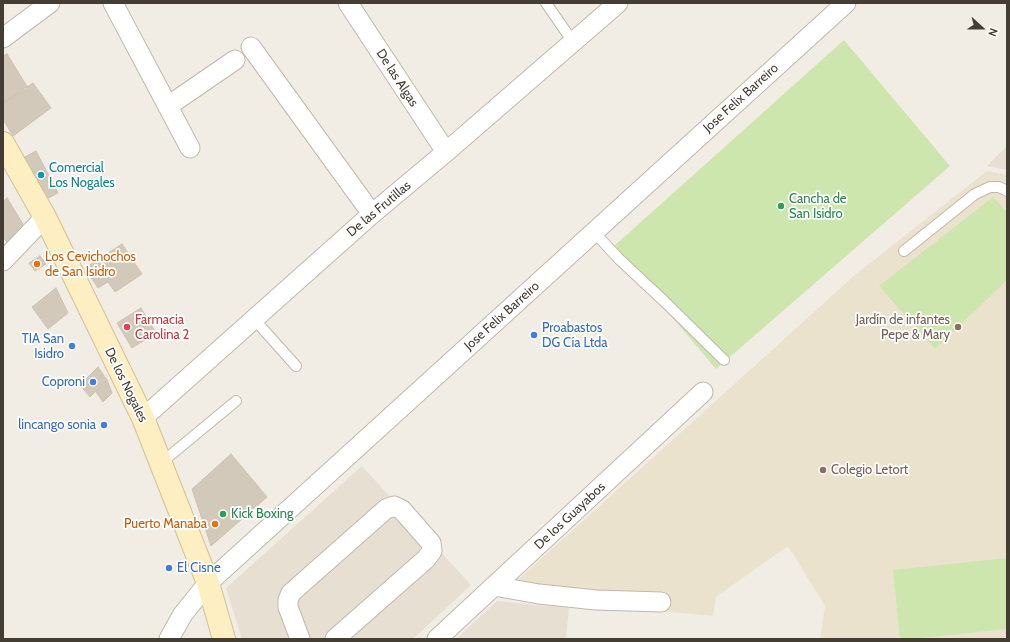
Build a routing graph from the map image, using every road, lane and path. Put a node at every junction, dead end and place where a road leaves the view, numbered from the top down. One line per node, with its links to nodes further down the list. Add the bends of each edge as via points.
1 (50, 3): 7 (street)
2 (113, 3): 11 (street)
3 (348, 3): 14 (street, De las Algas)
4 (546, 3): 8 (lane)
5 (618, 3): 8 (street, De las Frutillas)
6 (846, 3): 18 (street, Jose Felix Barreiro)
7 (3, 38)
8 (573, 42): 14 (street, De las Frutillas)
9 (251, 47): 16 (street)
10 (235, 60): 11 (street)
11 (168, 106): 13 (street)
12 (3, 143): 17 (street, De los Nogales)
13 (190, 148)
14 (446, 152): 16 (street, De las Frutillas)
15 (1007, 191): 19 (lane, via 999,187 990,187 975,194)
16 (372, 214): 21 (street, De las Frutillas)
17 (45, 217): 20 (street); 26 (street, De los Nogales)
18 (594, 232): 22 (lane); 28 (street, Jose Felix Barreiro)
19 (904, 251)
20 (3, 261)
21 (254, 319): 23 (lane); 26 (street, De las Frutillas)
22 (724, 360)
23 (296, 366)
24 (703, 392): 29 (street, De los Guayabos)
25 (236, 401): 27 (lane)
26 (142, 418): 27 (street, De los Nogales)
27 (161, 463): 28 (street, De los Nogales)
28 (208, 583): 31 (street, Jose Felix Barreiro, via 182,614); 32 (street, De los Nogales)
29 (494, 586): 30 (street, via 596,600); 35 (street, De los Guayabos)
30 (661, 602)
31 (169, 639)
32 (224, 639)
33 (300, 639): 34 (street, via 288,607 291,593 386,509 394,506 402,510 431,543 432,551)
34 (335, 639)
35 (437, 639)

